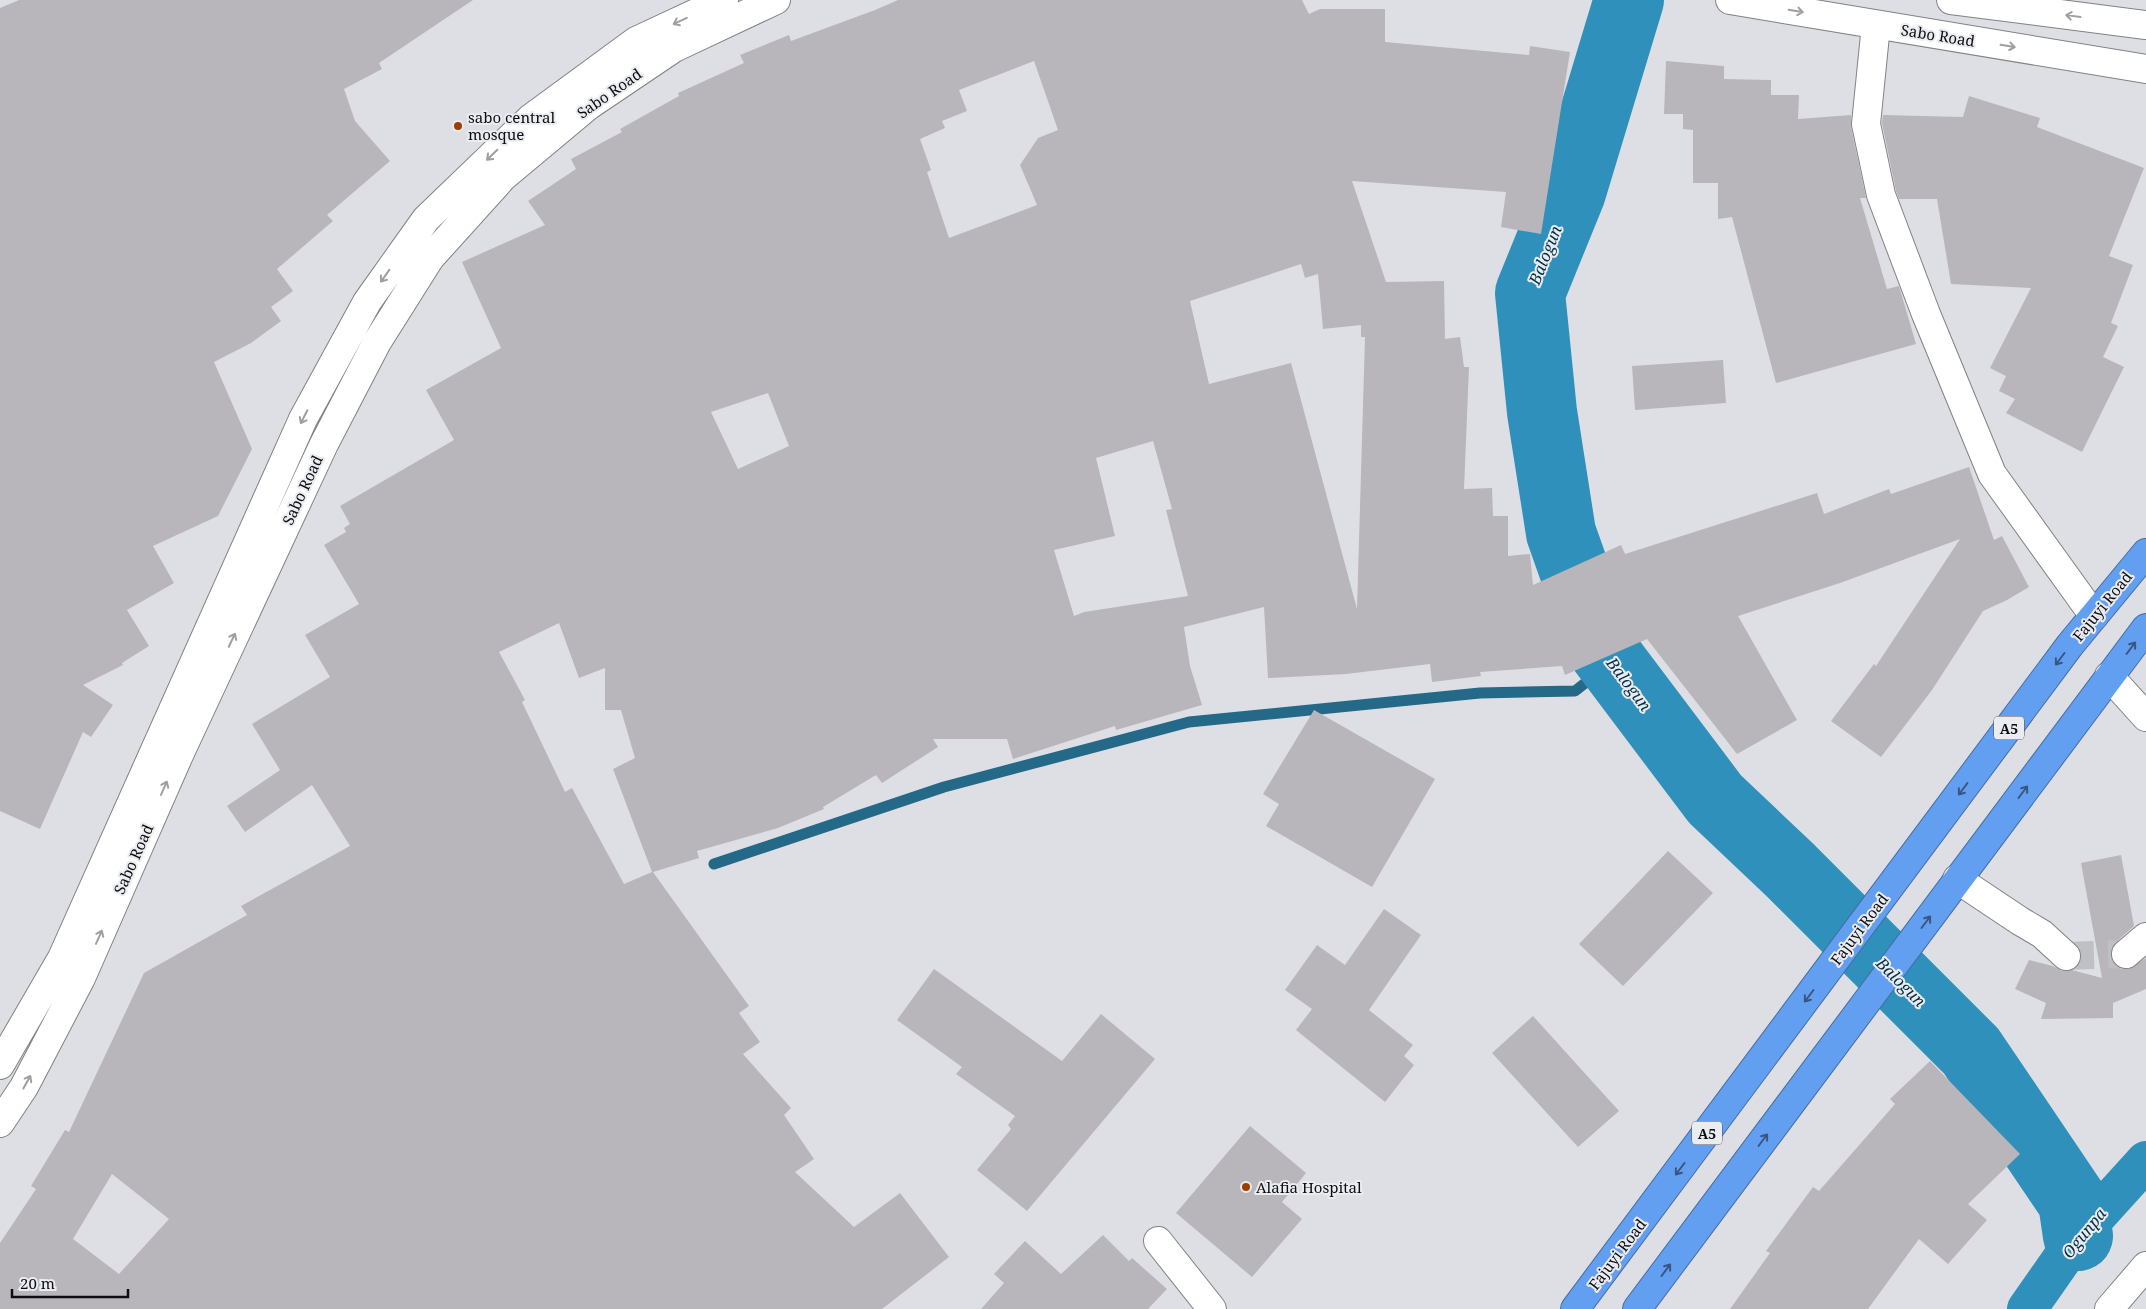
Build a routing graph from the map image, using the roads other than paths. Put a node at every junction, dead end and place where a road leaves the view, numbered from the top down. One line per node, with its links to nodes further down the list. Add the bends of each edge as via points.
1 (724, 0): 15 (street, Sabo Road, one-way to 15, via 636,41 531,118 426,219 367,302 303,419 62,958)
2 (776, 0): 16 (street, Sabo Road, one-way to 2, via 24,1087 81,978 179,755 324,444 377,342 430,258 503,177 588,106 674,48)
3 (1730, 0): 5 (street, Sabo Road, one-way to 5)
4 (1952, 0): 6 (street, one-way to 4)
5 (1876, 25): 7 (street, Sabo Road, one-way to 7); 9 (street, via 1866,124 1880,195 1992,474)
6 (2146, 26)
7 (2146, 69)
8 (2146, 553): 9 (highway, Fajuyi Road / A5)
9 (2094, 616): 20 (highway, Fajuyi Road / A5, one-way to 20)
10 (2146, 628): 11 (highway, one-way to 10)
11 (2109, 676): 12 (street); 13 (highway, one-way to 11)
12 (2146, 717)
13 (1957, 879): 14 (street, via 2042,934); 21 (highway, one-way to 13)
14 (2066, 956)
15 (0, 1065)
16 (0, 1123)
17 (1158, 1241): 19 (street)
18 (2146, 1266): 22 (street)
19 (1212, 1309)
20 (1576, 1309)
21 (1637, 1309)
22 (2109, 1309)

